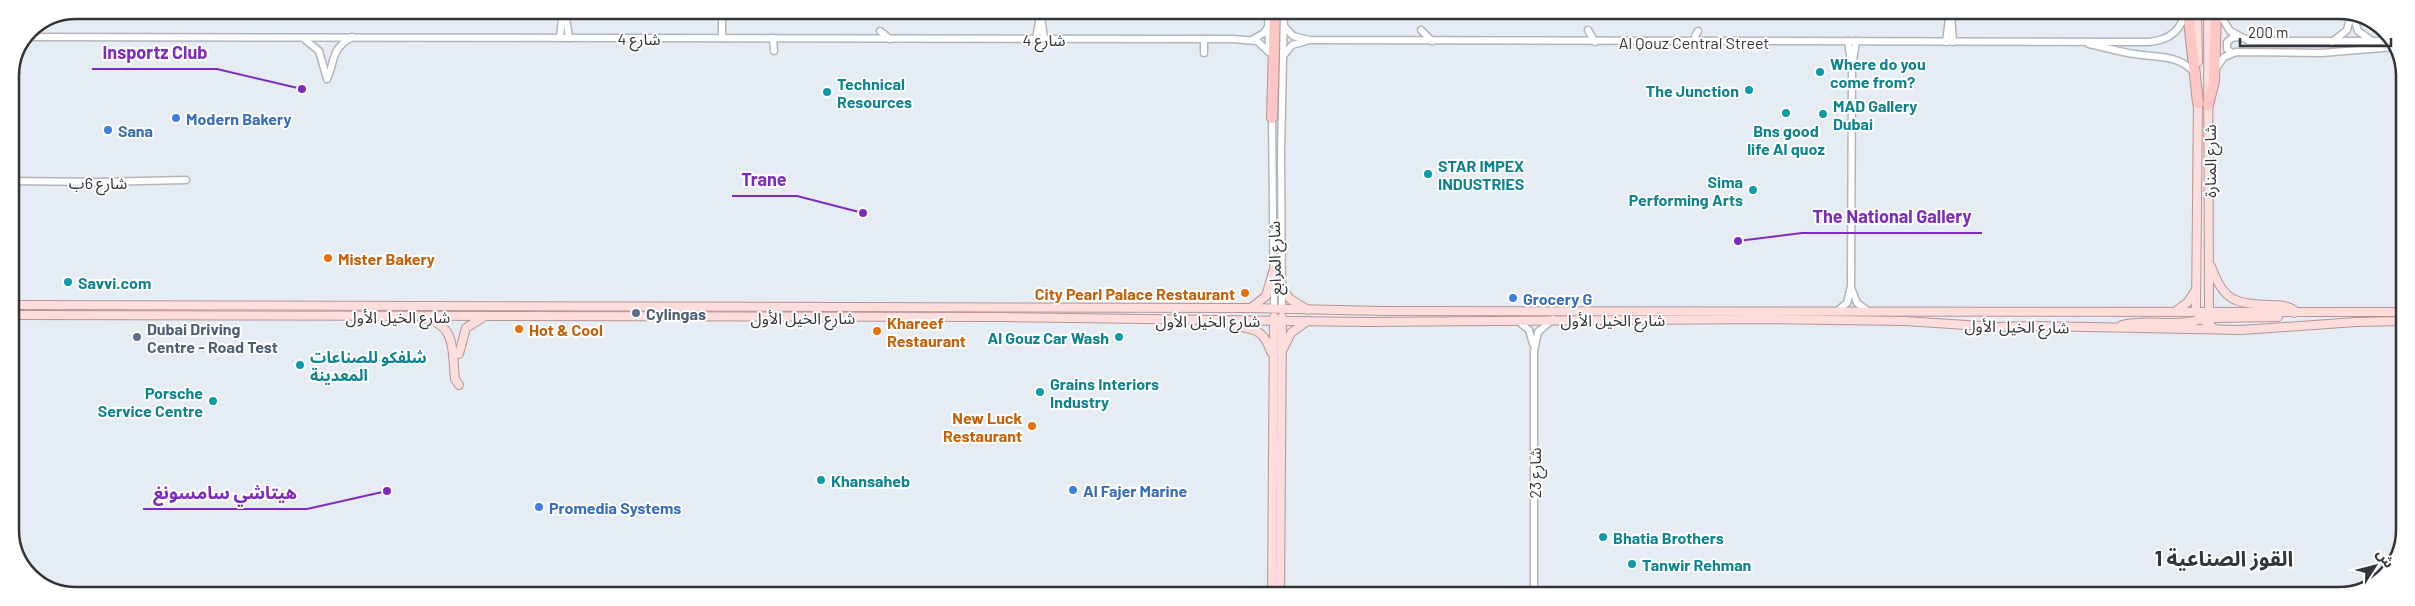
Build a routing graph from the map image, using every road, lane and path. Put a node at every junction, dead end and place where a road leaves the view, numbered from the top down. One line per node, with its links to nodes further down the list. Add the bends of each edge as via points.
1 (563, 19): 27 (street)
2 (566, 19): 28 (street)
3 (722, 19): 29 (street)
4 (1040, 19): 33 (street)
5 (1042, 19): 34 (street)
6 (1268, 19): 18 (street, شارع المرابع)
7 (1275, 19): 58 (highway)
8 (1284, 19): 19 (street, شارع المرابع)
9 (1950, 19): 45 (street)
10 (2184, 19): 41 (street, Al Qouz Central Street, via 2175,33 2158,41)
11 (2188, 19): 55 (highway)
12 (2198, 19): 57 (main road, شارع المنارة)
13 (2208, 19): 57 (main road, شارع المنارة)
14 (2217, 19): 56 (highway)
15 (2222, 19): 31 (street)
16 (2350, 20): 46 (street, via 2347,30)
17 (2355, 21): 47 (street, via 2358,31)
18 (1268, 26): 36 (street, via 1264,33); 50 (street, شارع المرابع)
19 (1284, 26): 37 (street, Al Qouz Central Street, via 1293,36); 53 (street, شارع المرابع)
20 (1421, 30): 43 (street)
21 (1588, 30): 44 (street)
22 (880, 31): 32 (street)
23 (1698, 31): 38 (street)
24 (33, 37): 25 (street, شارع 4)
25 (302, 37): 26 (street, شارع 4); 26 (street, via 319,51 327,79 337,48)
26 (352, 37): 27 (street, شارع 4)
27 (560, 38): 28 (street, شارع 4)
28 (569, 38): 29 (street, شارع 4)
29 (722, 38): 30 (street, شارع 4)
30 (773, 38): 32 (street, شارع 4); 49 (street)
31 (2239, 38): 46 (street, via 2260,42); 51 (street, via 2227,42 2227,49)
32 (890, 39): 33 (street, شارع 4)
33 (1036, 39): 34 (street, شارع 4)
34 (1044, 39): 35 (street, شارع 4)
35 (1204, 39): 36 (street, شارع 4); 52 (street)
36 (1252, 40): 50 (street, via 1261,43)
37 (1309, 40): 43 (street, Al Qouz Central Street); 53 (street, Al Qouz Central Street, via 1292,45)
38 (1697, 41): 39 (street, Al Qouz Central Street); 44 (street, Al Qouz Central Street)
39 (1848, 41): 40 (street, Al Qouz Central Street); 54 (street)
40 (1856, 41): 45 (street, Al Qouz Central Street); 54 (street)
41 (2078, 41): 45 (street, Al Qouz Central Street); 55 (street, Al Qouz Central Street, via 2133,54 2172,58)
42 (2385, 41): 47 (street)
43 (1432, 42): 44 (street, Al Qouz Central Street)
44 (1595, 42)
45 (1949, 42)
46 (2331, 42): 47 (street)
47 (2373, 42)
48 (2389, 48): 51 (street)
49 (774, 51)
50 (1268, 52): 58 (street, شارع المرابع)
51 (2232, 52): 56 (street, via 2220,61)
52 (1204, 53)
53 (1284, 59): 65 (street, شارع المرابع)
54 (1852, 69): 63 (street)
55 (2193, 71): 57 (highway)
56 (2214, 78): 57 (highway)
57 (2203, 104): 61 (main road, شارع المنارة); 64 (main road, شارع المنارة)
58 (1272, 118): 62 (street, شارع المرابع)
59 (186, 180): 60 (street, شارع 6ب)
60 (19, 181)
61 (2209, 259): 74 (main road, شارع المنارة); 75 (main road, via 2219,286 2232,299 2243,304 2286,306)
62 (1274, 269): 67 (main road, via 1266,296); 68 (street, شارع المرابع)
63 (1851, 286): 70 (street, via 1848,303); 71 (street, via 1857,303)
64 (2196, 286): 72 (main road, شارع المنارة); 73 (main road, via 2188,302)
65 (1282, 288): 68 (street, شارع المرابع); 69 (main road, via 1290,299)
66 (19, 305): 67 (main road, شارع الخيل الأول)
67 (1249, 308): 68 (main road, شارع الخيل الأول)
68 (1278, 309): 69 (main road, شارع الخيل الأول); 83 (main road, شارع المرابع)
69 (1310, 311): 70 (main road, شارع الخيل الأول)
70 (1837, 311): 71 (main road, شارع الخيل الأول)
71 (1868, 311): 73 (main road, شارع الخيل الأول)
72 (2196, 311): 73 (main road, شارع الخيل الأول); 74 (main road, شارع الخيل الأول); 81 (main road)
73 (2174, 312)
74 (2209, 312): 75 (main road, شارع الخيل الأول); 81 (main road)
75 (2295, 312): 76 (main road, شارع الخيل الأول); 87 (main road, via 2279,317 2214,318)
76 (2396, 312)
77 (19, 314): 78 (main road, شارع الخيل الأول)
78 (416, 316): 79 (main road, شارع الخيل الأول); 94 (main road, via 438,322 447,330 452,341 455,379)
79 (486, 316): 82 (main road, شارع الخيل الأول); 92 (main road, via 466,328)
80 (1554, 319): 84 (main road, شارع الخيل الأول); 88 (main road, شارع الخيل الأول, via 1905,321 1997,327); 90 (street, شارع 23, via 1538,332)
81 (2201, 319): 87 (main road); 88 (main road, via 2137,322)
82 (1217, 320): 83 (main road, شارع الخيل الأول); 93 (main road, via 1259,332 1268,342)
83 (1278, 320): 85 (main road, شارع الخيل الأول); 91 (main road, شارع المرابع); 93 (main road, شارع المرابع)
84 (1516, 320): 85 (main road, شارع الخيل الأول); 90 (street, شارع 23, via 1531,333)
85 (1306, 321): 91 (main road, via 1291,333)
86 (2396, 321): 89 (main road, شارع الخيل الأول)
87 (2208, 325): 89 (main road)
88 (2115, 328): 89 (main road, شارع الخيل الأول)
89 (2216, 330)
90 (1534, 351): 97 (street, شارع 23)
91 (1282, 353): 96 (main road, شارع المرابع)
92 (459, 354)
93 (1274, 360): 95 (main road, شارع المرابع)
94 (459, 385)
95 (1272, 587)
96 (1280, 587)
97 (1534, 587)

